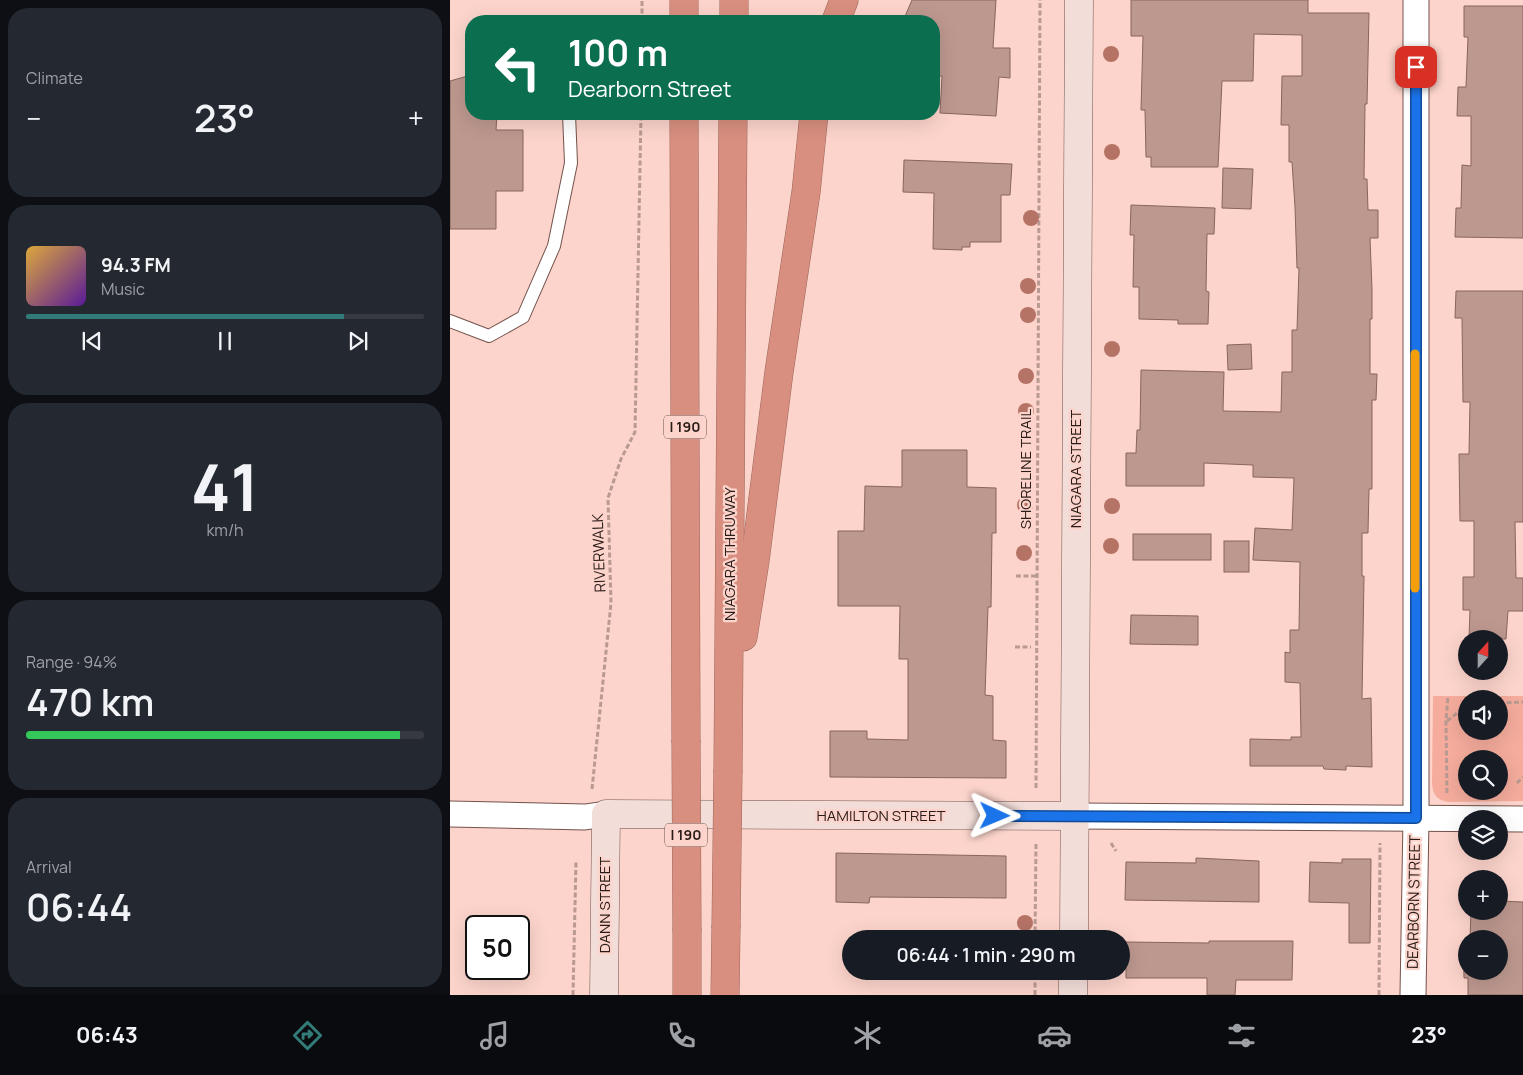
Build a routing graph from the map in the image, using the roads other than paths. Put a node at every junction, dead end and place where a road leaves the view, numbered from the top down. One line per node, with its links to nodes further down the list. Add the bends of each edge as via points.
1 (684, 0): 6 (highway)
2 (734, 0): 7 (highway)
3 (844, 0): 8 (highway)
4 (1079, 0): 17 (main road, NIAGARA STREET)
5 (1416, 0): 18 (street, DEARBORN STREET)
6 (684, 15)
7 (734, 15)
8 (838, 15)
9 (569, 120): 13 (lane, via 572,163 554,246 523,317 489,336)
10 (684, 120): 23 (highway, I 190, bridge)
11 (733, 120): 14 (highway, NIAGARA THRUWAY / I 190)
12 (813, 120): 14 (highway, via 755,562)
13 (450, 321)
14 (728, 722): 24 (highway, NIAGARA THRUWAY / I 190, bridge)
15 (450, 814): 16 (street, HAMILTON STREET)
16 (595, 816): 17 (main road, HAMILTON STREET); 22 (main road, DANN STREET)
17 (1074, 816): 18 (street, HAMILTON STREET); 20 (main road, NIAGARA STREET)
18 (1416, 818): 19 (street, HAMILTON STREET); 26 (street, DEARBORN STREET)
19 (1523, 819)
20 (1074, 930)
21 (1073, 980): 25 (main road)
22 (604, 995)
23 (687, 995)
24 (725, 995)
25 (1073, 995)
26 (1413, 995)

